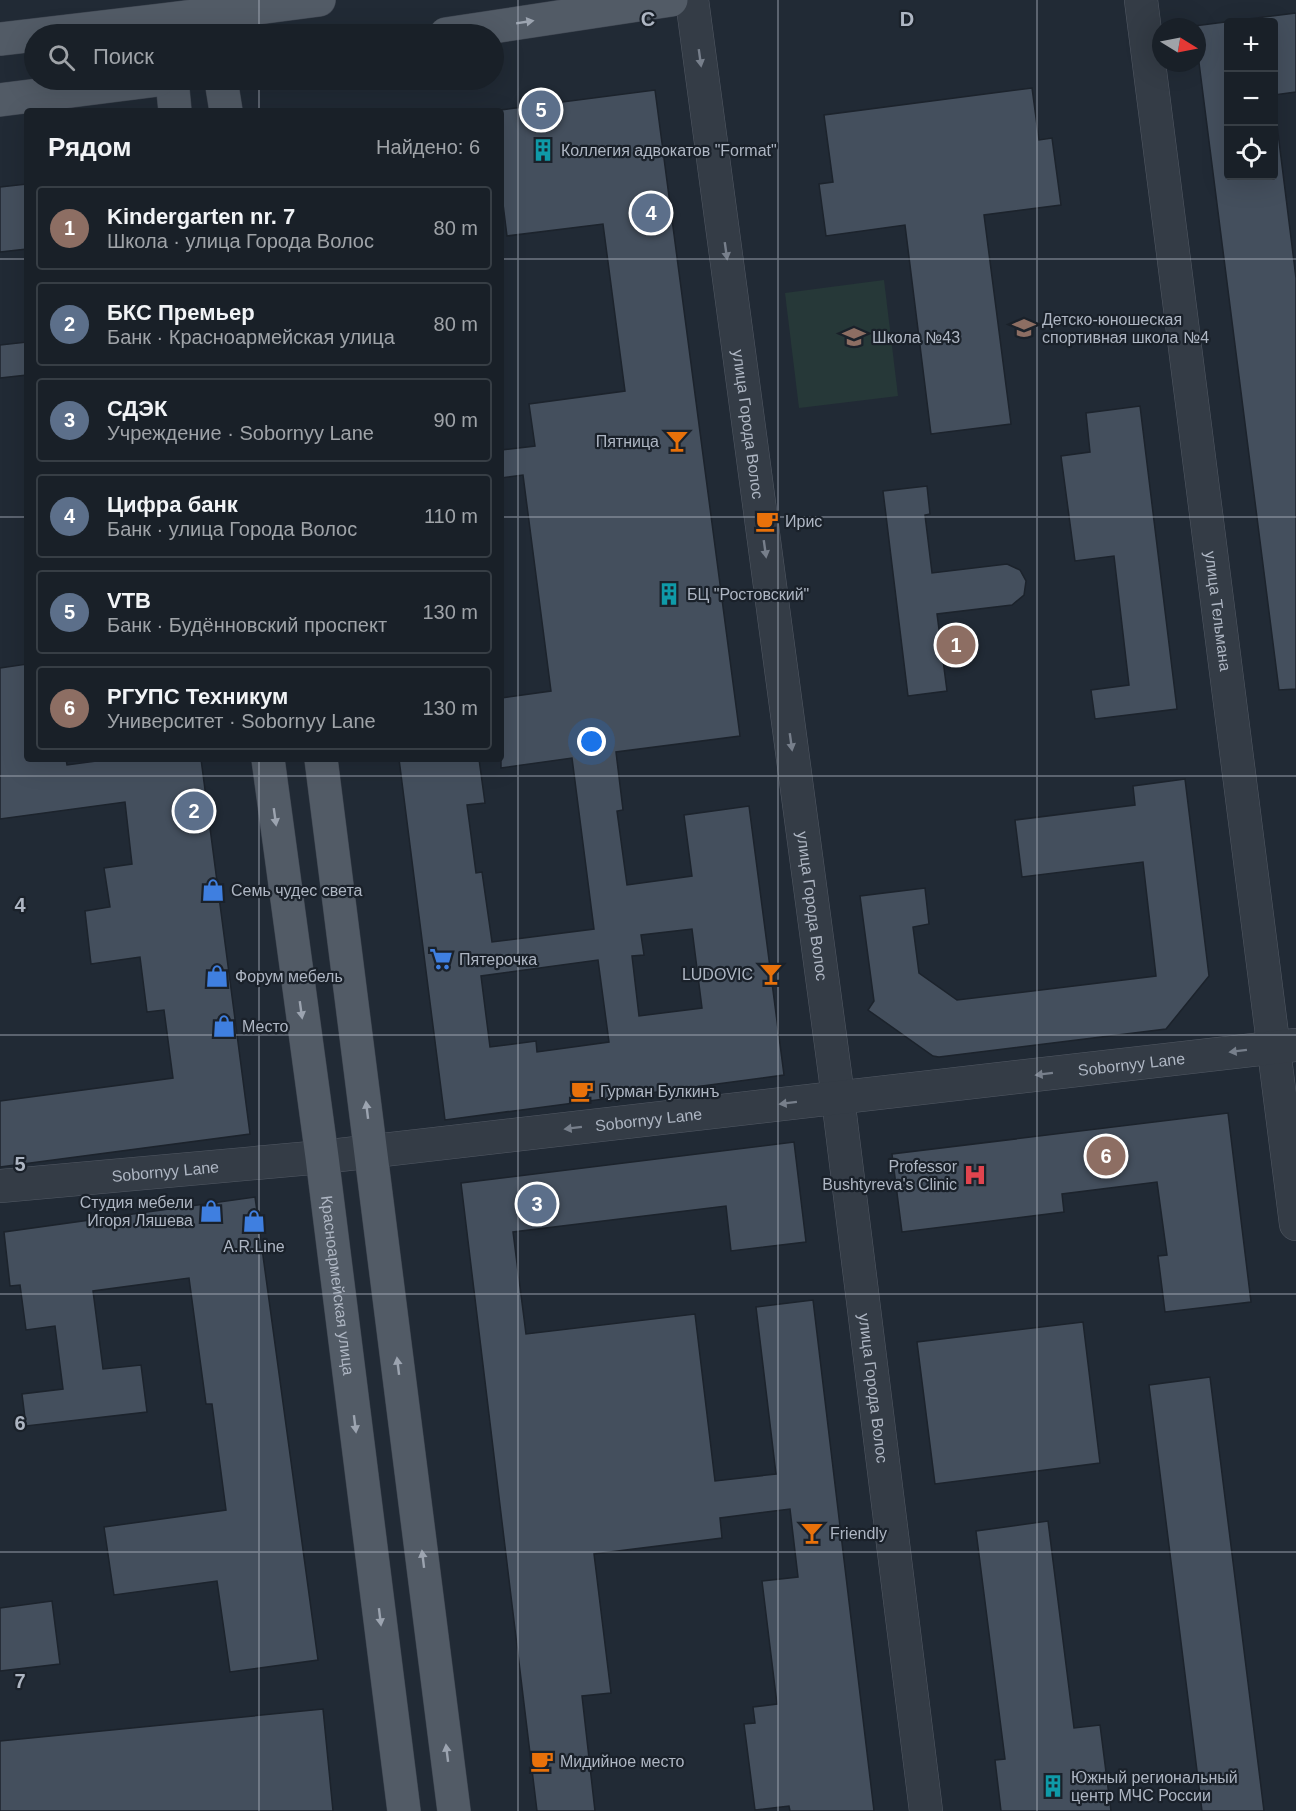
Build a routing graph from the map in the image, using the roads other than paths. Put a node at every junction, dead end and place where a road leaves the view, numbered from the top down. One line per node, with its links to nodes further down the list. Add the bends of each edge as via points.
1 (319, 0): 5 (main road)
2 (671, 0): 8 (main road, one-way to 2)
3 (692, 0): 20 (street, улица Города Волос, one-way to 20)
4 (1141, 0): 19 (street, улица Тельмана)
5 (212, 16): 6 (main road)
6 (162, 18): 7 (main road)
7 (116, 24)
8 (504, 25)
9 (24, 36): 10 (main road)
10 (0, 39)
11 (79, 90): 14 (main road)
12 (173, 90): 15 (main road)
13 (223, 90): 16 (main road)
14 (0, 100)
15 (175, 108)
16 (226, 108)
17 (268, 762): 22 (main road, Красноармейская улица, one-way to 22)
18 (321, 762): 21 (main road, one-way to 18)
19 (1285, 1046): 20 (street, Sobornyy Lane, one-way to 20); 24 (street, улица Тельмана)
20 (838, 1098): 21 (street, Sobornyy Lane, one-way to 21); 27 (street, улица Города Волос)
21 (372, 1151): 22 (street, Sobornyy Lane); 26 (main road, one-way to 21)
22 (322, 1157): 23 (street, Sobornyy Lane); 25 (main road, Красноармейская улица, one-way to 25)
23 (0, 1186)
24 (1296, 1224)
25 (404, 1811)
26 (454, 1811)
27 (926, 1811)

